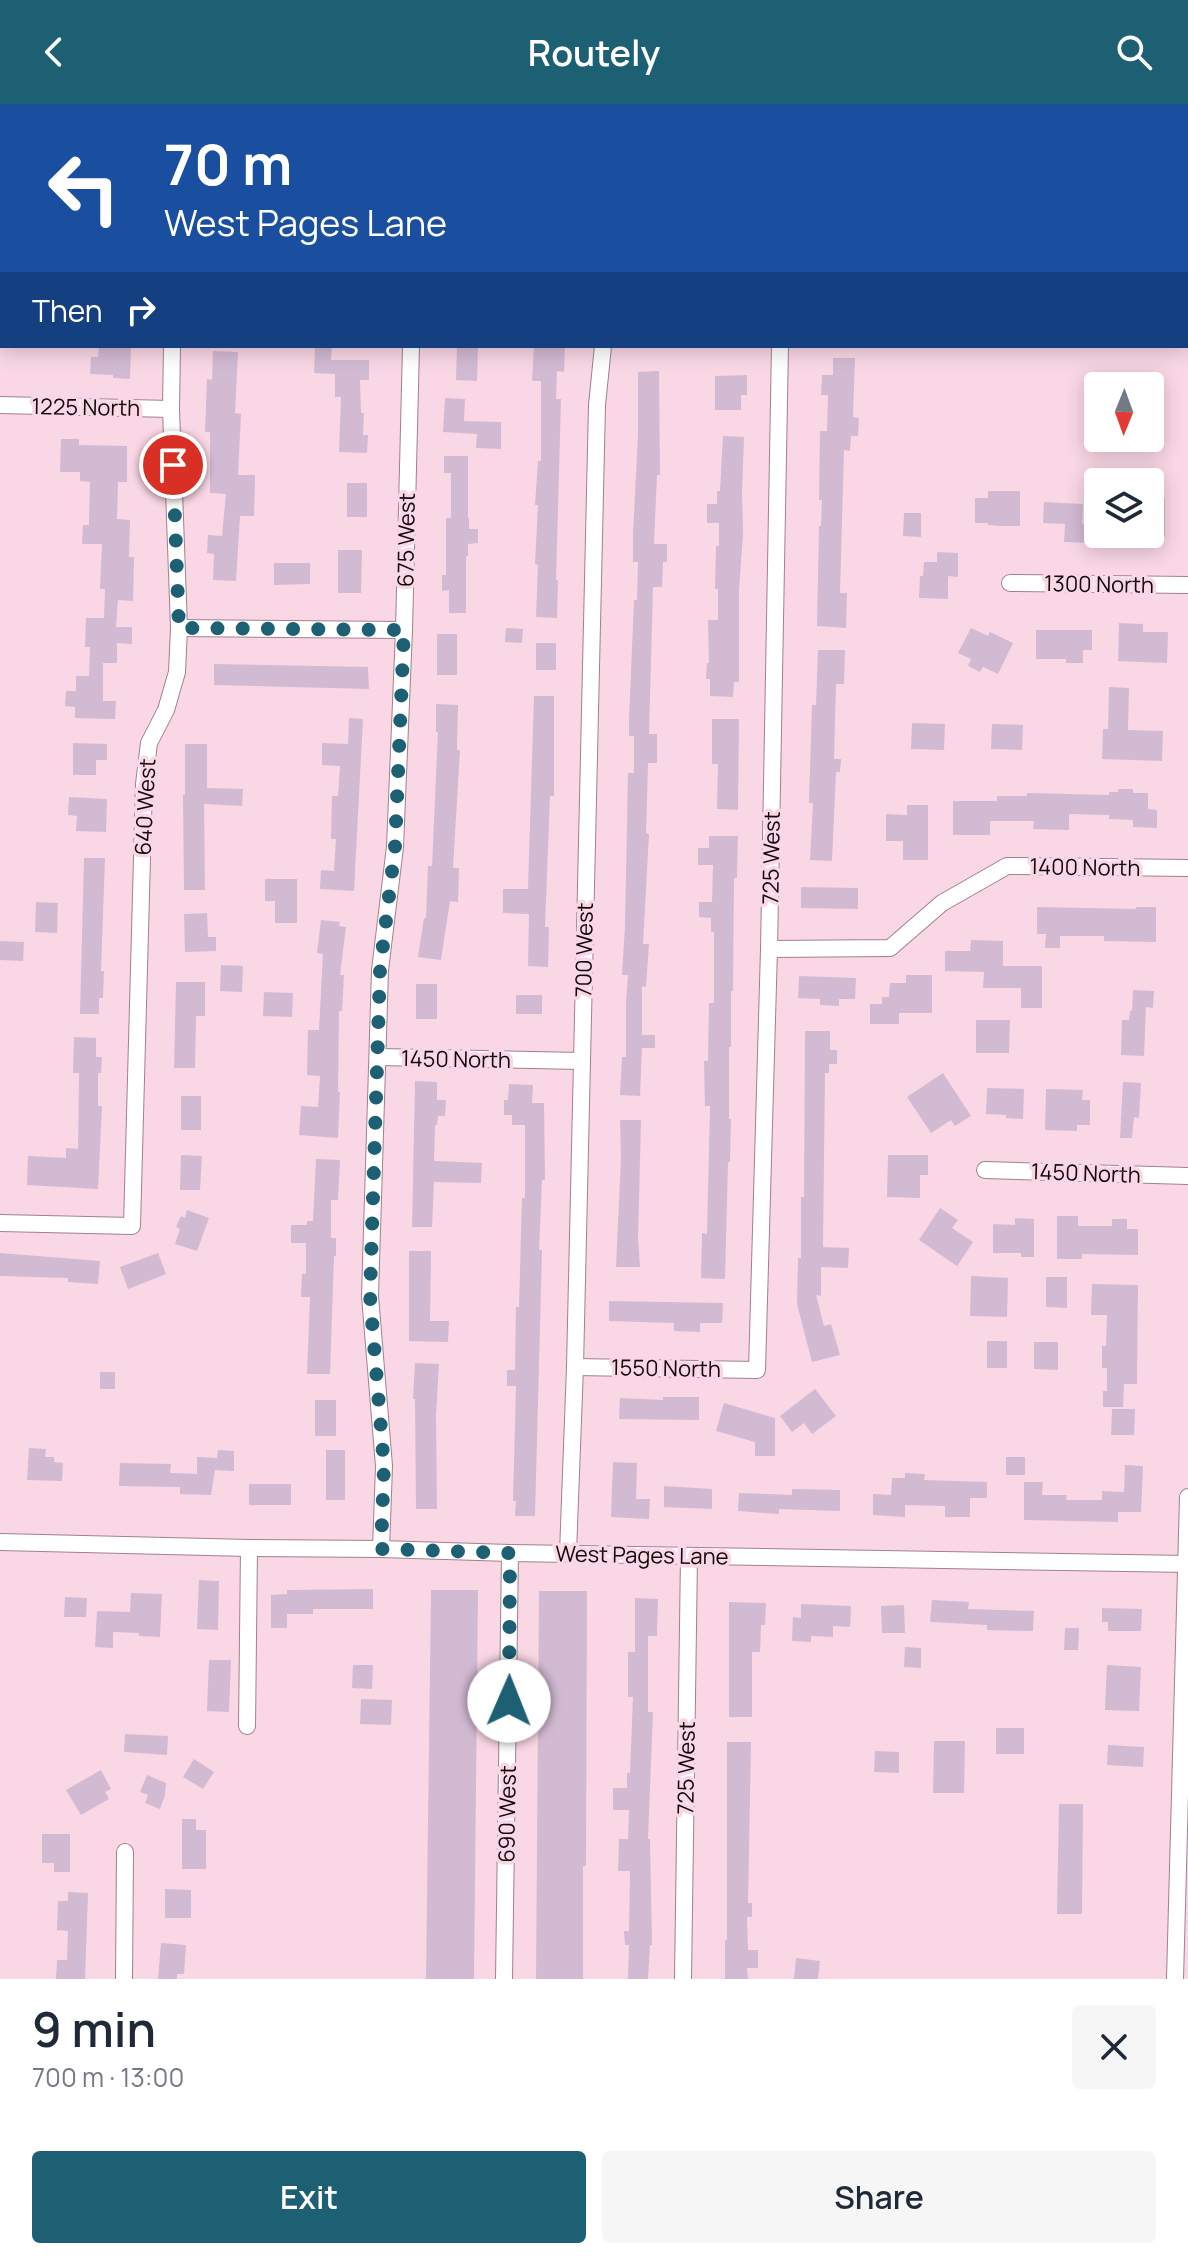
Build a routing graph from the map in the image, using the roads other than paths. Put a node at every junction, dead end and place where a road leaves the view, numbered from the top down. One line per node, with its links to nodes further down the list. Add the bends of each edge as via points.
1 (172, 348): 6 (street, 640 West)
2 (411, 348): 10 (street, 675 West)
3 (603, 348): 14 (street, 700 West, via 597,405)
4 (780, 348): 12 (street, 725 West)
5 (0, 405): 6 (street, 1225 North)
6 (171, 409): 9 (street, 640 West)
7 (1010, 583): 8 (street, 1300 North)
8 (1188, 585)
9 (179, 628): 10 (street); 17 (street, 640 West, via 177,672 149,743 144,784 132,1226)
10 (404, 630): 13 (street, 675 West, via 395,847 380,970)
11 (1188, 868): 12 (street, 1400 North, via 1007,866 942,903 890,948)
12 (769, 949): 19 (street, 725 West)
13 (378, 1057): 14 (street, 1450 North); 23 (street, 675 West, via 370,1296 384,1466)
14 (581, 1061): 18 (street, 700 West)
15 (985, 1170): 16 (street, 1450 North)
16 (1188, 1176)
17 (0, 1223)
18 (575, 1367): 19 (street, 1550 North); 25 (street, 700 West)
19 (757, 1370)
20 (1188, 1497): 27 (street)
21 (0, 1542): 22 (street, West Pages Lane)
22 (249, 1548): 23 (street, West Pages Lane); 28 (street)
23 (381, 1549): 24 (street, West Pages Lane)
24 (510, 1553): 25 (street, West Pages Lane); 31 (street, 690 West)
25 (568, 1553): 26 (street, West Pages Lane)
26 (689, 1556): 27 (street, West Pages Lane); 32 (street, 725 West)
27 (1187, 1564): 33 (street)
28 (247, 1726)
29 (125, 1852): 30 (street)
30 (124, 1979)
31 (504, 1979)
32 (683, 1979)
33 (1175, 1979)

